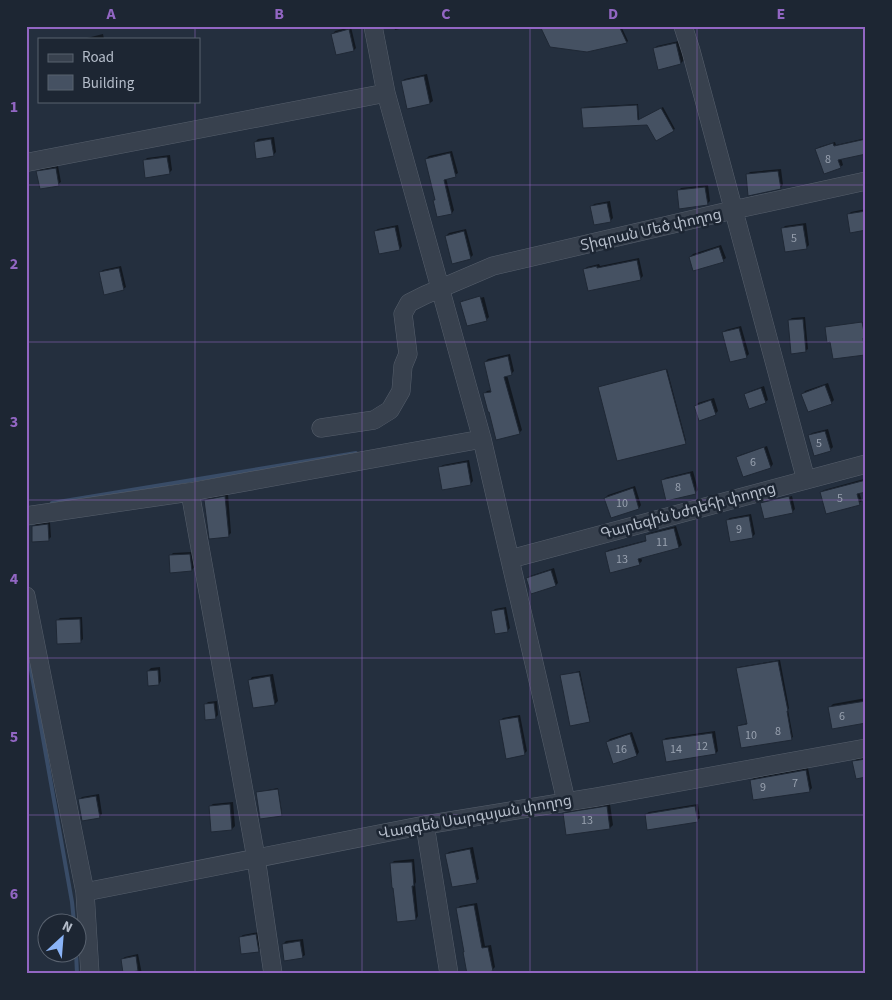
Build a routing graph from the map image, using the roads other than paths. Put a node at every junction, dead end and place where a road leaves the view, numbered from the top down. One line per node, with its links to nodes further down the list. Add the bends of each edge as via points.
1 (373, 26): 3 (street)
2 (683, 26): 6 (street)
3 (386, 93): 4 (street); 7 (street)
4 (29, 162)
5 (866, 181): 6 (street, Տիգրան Մեծ փողոց)
6 (733, 210): 7 (street, Տիգրան Մեծ փողոց, via 492,266); 11 (street)
7 (439, 290): 8 (street, Տիգրան Մեծ փողոց, via 409,303 403,314 408,354 403,366 401,391 390,410 374,420); 9 (street)
8 (321, 428)
9 (482, 439): 12 (street); 14 (street)
10 (866, 464): 11 (street, Գարեգին Նժդեհի փողոց)
11 (806, 480): 14 (street, Գարեգին Նժդեհի փողոց)
12 (190, 492): 13 (street); 19 (street)
13 (26, 516)
14 (510, 558): 17 (street)
15 (26, 596): 20 (street)
16 (866, 748): 17 (street, Վազգեն Սարգսյան փողոց)
17 (566, 801): 18 (street, Վազգեն Սարգսյան փողոց)
18 (424, 825): 19 (street, Վազգեն Սարգսյան փողոց); 23 (street)
19 (256, 858): 20 (street, Վազգեն Սարգսյան փողոց); 22 (street)
20 (85, 892): 21 (street)
21 (90, 974)
22 (273, 974)
23 (450, 974)

